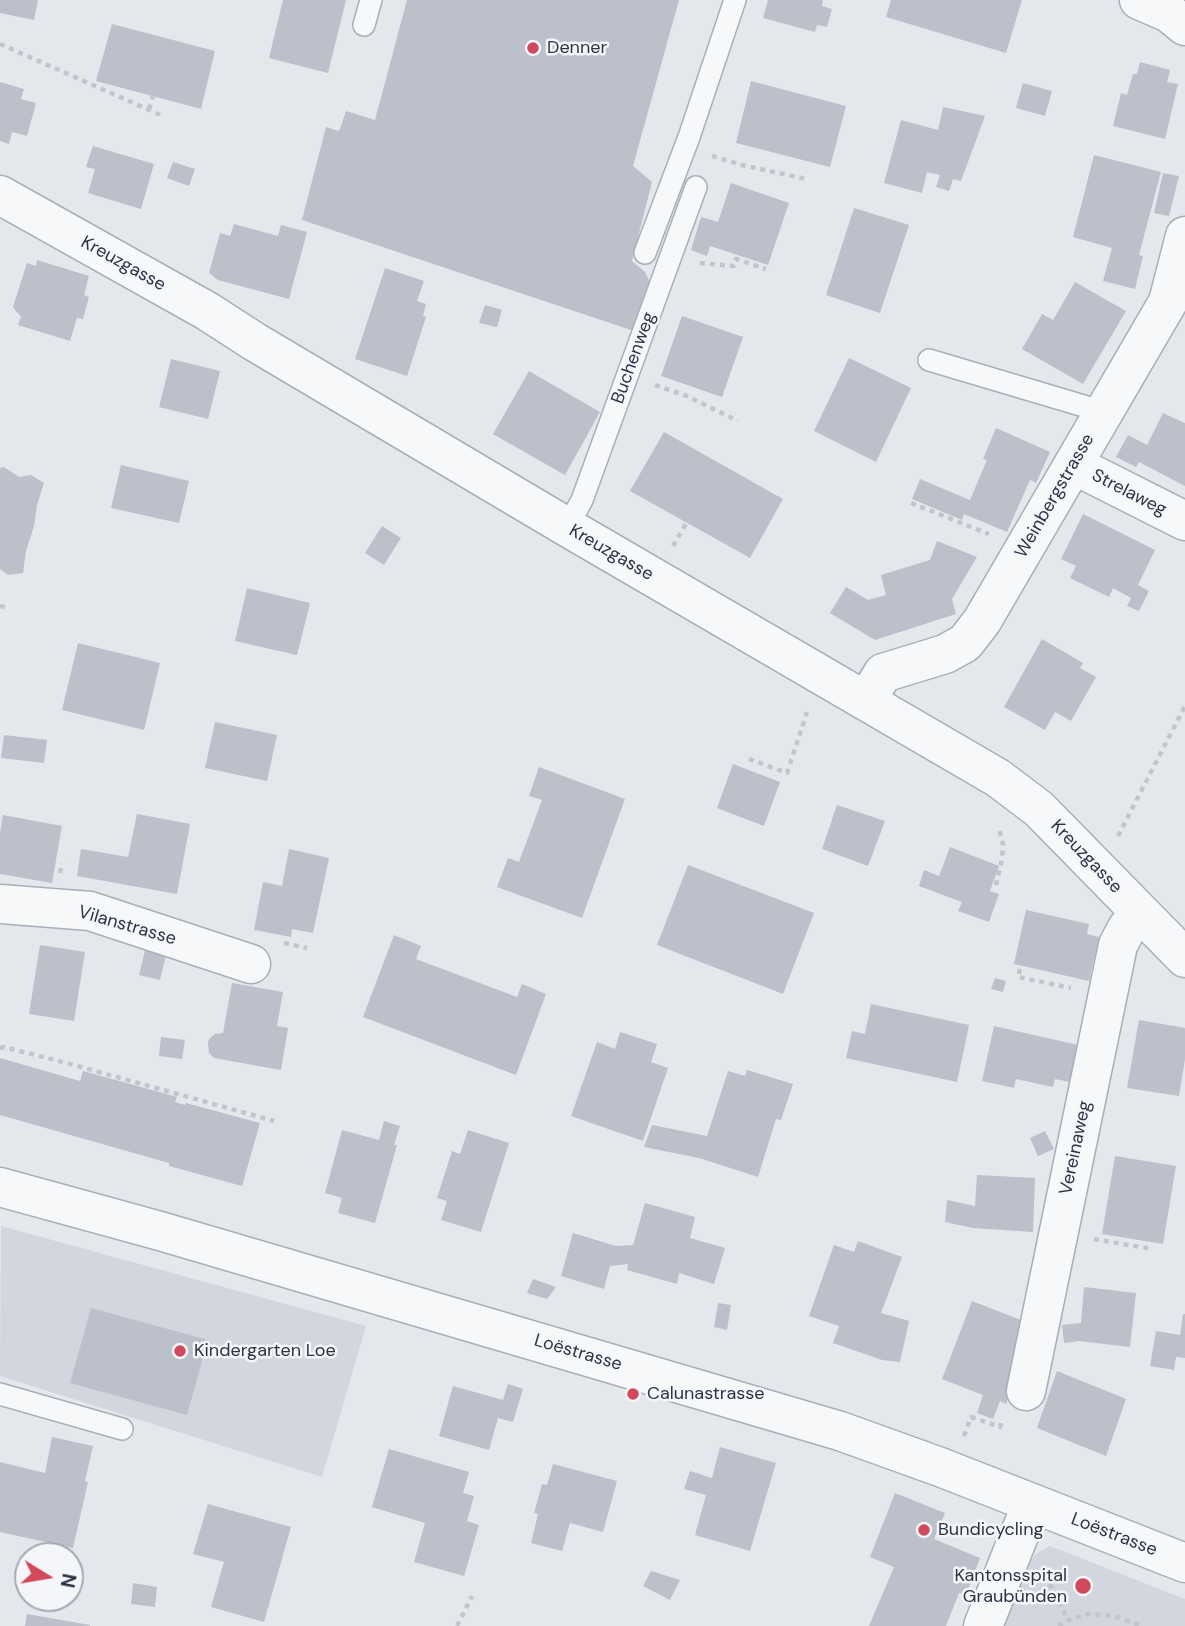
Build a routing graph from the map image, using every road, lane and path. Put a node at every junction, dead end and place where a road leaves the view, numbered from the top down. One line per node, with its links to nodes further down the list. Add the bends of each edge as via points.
1 (371, 0): 4 (lane)
2 (735, 0): 15 (lane)
3 (1139, 0): 5 (street)
4 (364, 25)
5 (1185, 26)
6 (0, 44): 8 (path)
7 (153, 96): 8 (path)
8 (149, 110): 9 (path)
9 (163, 116)
10 (703, 153): 11 (path)
11 (806, 179)
12 (696, 187): 16 (lane, Buchenweg)
13 (0, 195): 26 (street, Kreuzgasse, via 207,311)
14 (1185, 236): 20 (street, Weinbergstrasse, via 1168,302)
15 (645, 253)
16 (668, 261): 17 (path, via 734,266 736,259); 19 (lane, Buchenweg)
17 (766, 269)
18 (929, 360): 20 (lane)
19 (628, 375): 21 (path); 26 (lane, Buchenweg, via 582,500)
20 (1104, 412): 22 (street, Weinbergstrasse)
21 (738, 421)
22 (1074, 465): 24 (street, Strelaweg); 27 (street, Weinbergstrasse)
23 (911, 503): 27 (path)
24 (1185, 521)
25 (687, 523): 28 (path)
26 (566, 527): 31 (street, Kreuzgasse)
27 (1026, 548): 31 (street, Weinbergstrasse, via 965,643 883,673)
28 (667, 557)
29 (0, 606): 30 (path)
30 (9, 608)
31 (866, 701): 39 (street, Kreuzgasse, via 999,778 1039,808)
32 (1185, 706): 36 (path)
33 (808, 710): 34 (path, via 787,774)
34 (749, 759)
35 (995, 823): 37 (path, via 1003,844)
36 (1125, 823)
37 (996, 886)
38 (0, 904): 41 (street, Vilanstrasse, via 90,911)
39 (1141, 913): 40 (street, Kreuzgasse); 47 (street, Vereinaweg, via 1118,945)
40 (1185, 958)
41 (251, 964)
42 (1020, 969): 43 (path, via 1018,977)
43 (1079, 990)
44 (0, 1048): 45 (path)
45 (274, 1121)
46 (0, 1187): 54 (street, Loëstrasse, via 840,1431)
47 (1058, 1232): 48 (path); 49 (street, Vereinaweg)
48 (1152, 1249)
49 (1026, 1391)
50 (0, 1394): 52 (lane)
51 (992, 1424): 53 (path, via 971,1417)
52 (122, 1429)
53 (963, 1439)
54 (1032, 1503): 55 (street, Loëstrasse); 60 (street)
55 (1185, 1563)
56 (1048, 1580): 58 (path)
57 (472, 1595): 59 (path)
58 (1068, 1620): 61 (path); 62 (path, via 1088,1614 1114,1616)
59 (457, 1626)
60 (983, 1626)
61 (1058, 1626)
62 (1142, 1626)

